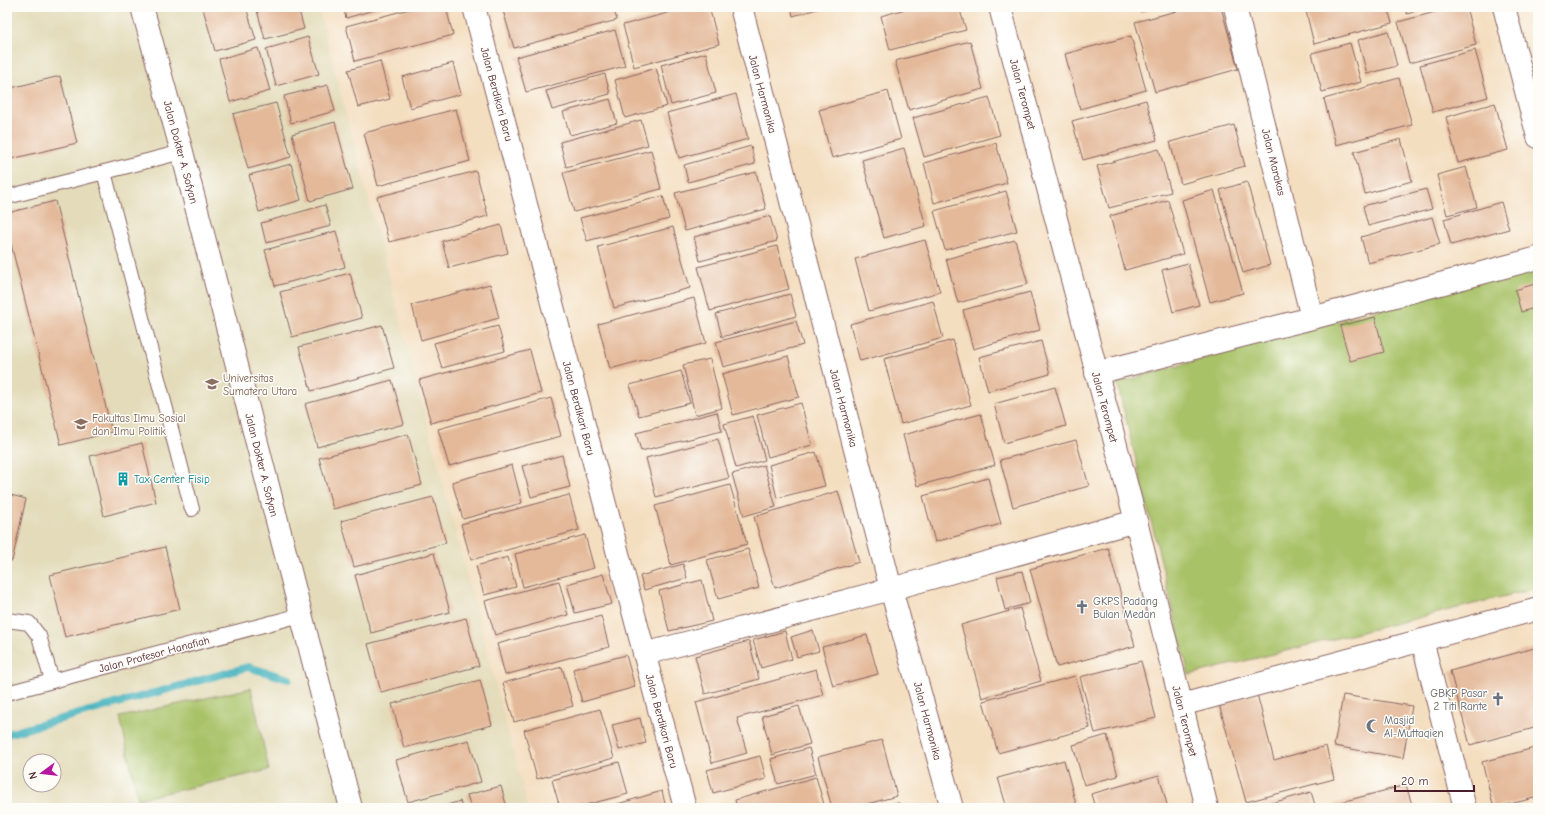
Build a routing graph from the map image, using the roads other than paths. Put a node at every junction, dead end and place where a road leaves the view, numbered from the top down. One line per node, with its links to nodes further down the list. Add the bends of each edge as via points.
1 (142, 7): 8 (street, Jalan Dokter A. Sofyan)
2 (474, 7): 21 (street, Jalan Berdikari Baru)
3 (741, 7): 16 (street, Jalan Harmonika)
4 (1000, 7): 13 (street, Jalan Terompet)
5 (1235, 7): 12 (street, Jalan Marakas)
6 (1504, 7): 7 (street)
7 (1538, 137)
8 (182, 152): 9 (lane); 18 (street, Jalan Dokter A. Sofyan)
9 (104, 172): 10 (lane); 14 (lane)
10 (7, 197)
11 (1538, 258): 12 (street)
12 (1312, 318): 13 (street)
13 (1096, 373): 15 (street, Jalan Terompet)
14 (192, 509)
15 (1136, 521): 16 (street); 24 (street, Jalan Terompet)
16 (891, 589): 21 (street); 27 (street, Jalan Harmonika)
17 (1538, 609): 20 (street)
18 (301, 615): 22 (lane, Jalan Profesor Hanafiah); 25 (street, Jalan Dokter A. Sofyan)
19 (7, 620): 22 (lane, via 28,623 39,636)
20 (1422, 640): 24 (street); 29 (street)
21 (644, 654): 26 (street, Jalan Berdikari Baru)
22 (52, 681): 23 (lane, Jalan Profesor Hanafiah)
23 (7, 693)
24 (1181, 705): 28 (street, Jalan Terompet)
25 (351, 808)
26 (685, 808)
27 (952, 808)
28 (1207, 808)
29 (1465, 808)

